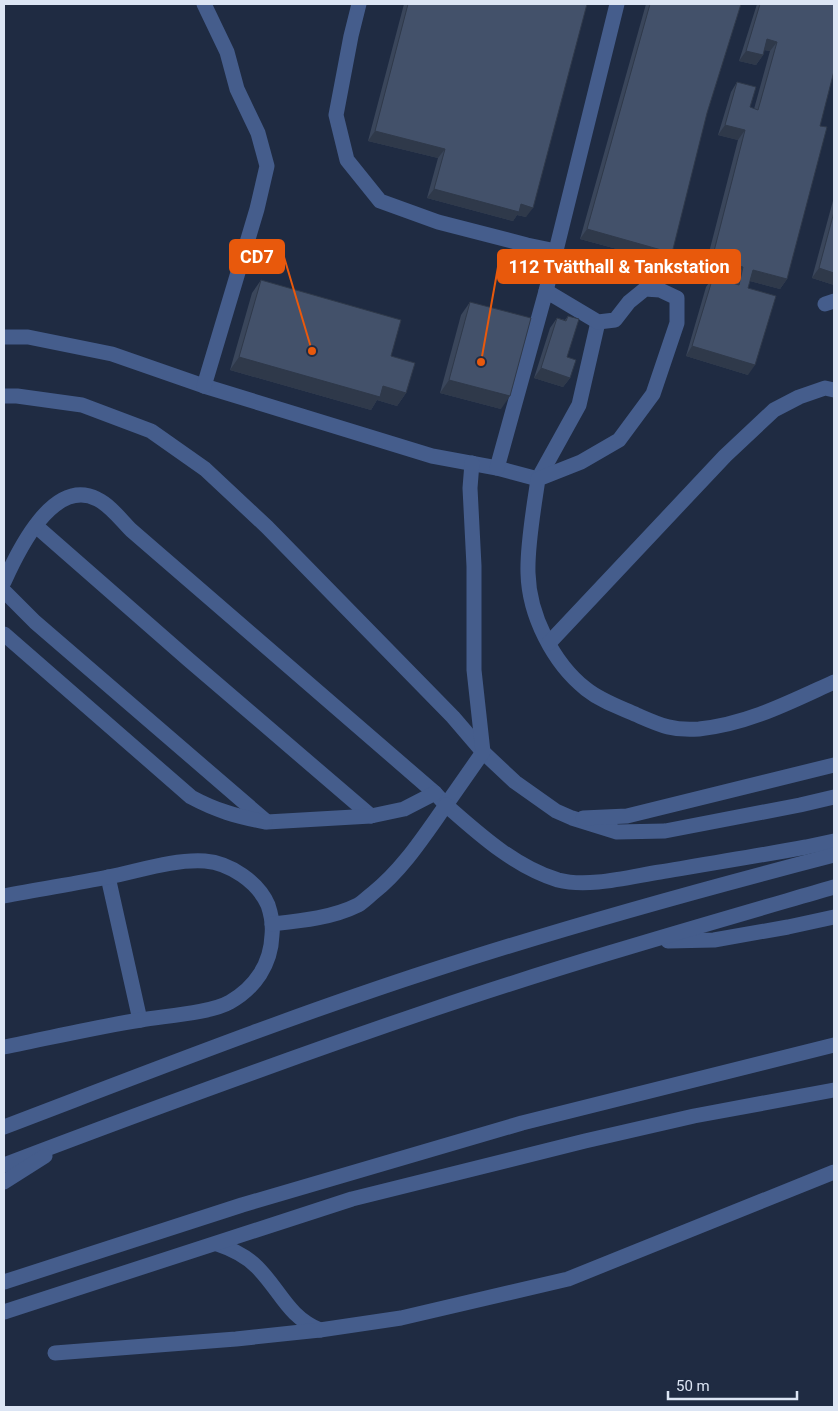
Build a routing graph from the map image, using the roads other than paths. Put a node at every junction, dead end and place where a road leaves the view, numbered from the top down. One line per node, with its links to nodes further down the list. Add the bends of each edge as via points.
1 (204, 4): 8 (lane, via 227,52 237,89 258,133 267,166)
2 (359, 4): 4 (lane, via 336,115 347,160 380,202 438,222)
3 (617, 4): 4 (lane)
4 (556, 251): 5 (lane)
5 (546, 291): 6 (lane); 12 (lane)
6 (598, 322): 13 (lane, via 580,405); 13 (lane, via 615,320 645,289 660,290 678,298 677,323 653,394 619,440 582,462)
7 (4, 337): 8 (lane, via 28,338 112,354)
8 (204, 386): 11 (lane, via 432,456)
9 (834, 390): 18 (lane, via 825,388 774,410 726,456)
10 (4, 396): 20 (lane, via 82,405 151,431 205,469 274,534 453,717)
11 (472, 463): 12 (lane); 20 (lane, via 474,670)
12 (497, 468): 13 (lane)
13 (538, 478): 18 (lane, via 528,573 537,618)
14 (36, 526): 15 (lane, via 14,559); 22 (lane, via 63,498 80,495 104,502 131,530); 25 (lane)
15 (4, 582)
16 (4, 591): 27 (lane, via 35,622)
17 (4, 634): 27 (lane, via 191,797 235,816)
18 (549, 643): 19 (lane, via 559,660 586,689 605,701 669,728 696,729 742,721)
19 (834, 682)
20 (483, 752): 24 (lane); 26 (lane, via 515,782 556,811)
21 (834, 765): 26 (lane, via 627,816)
22 (435, 793): 24 (lane); 25 (lane, via 404,809)
23 (834, 797): 26 (lane, via 665,831 617,832)
24 (446, 804): 28 (lane, via 482,836 518,861 542,874 571,882 619,878); 34 (lane, via 405,862 359,904 308,920)
25 (371, 816): 27 (lane)
26 (572, 818)
27 (267, 822)
28 (834, 841)
29 (834, 855): 40 (lane, via 565,928 432,970 289,1019)
30 (108, 878): 32 (lane); 34 (lane, via 188,862 206,861 225,866 256,888 268,905); 36 (lane)
31 (834, 887): 35 (lane)
32 (4, 896)
33 (834, 917): 35 (lane, via 714,940)
34 (272, 924): 36 (lane, via 271,949 266,964 245,992 229,1003 211,1009)
35 (647, 941): 41 (lane, via 435,1009)
36 (140, 1020): 38 (lane)
37 (834, 1045): 46 (lane, via 512,1125 242,1204)
38 (4, 1047)
39 (834, 1090): 45 (lane, via 694,1116 352,1199)
40 (4, 1127)
41 (72, 1139): 42 (lane); 44 (lane)
42 (4, 1165)
43 (834, 1172): 48 (lane, via 568,1279 401,1318)
44 (4, 1182)
45 (217, 1244): 47 (lane); 48 (lane, via 256,1266 292,1312)
46 (4, 1282)
47 (4, 1312)
48 (320, 1330): 49 (lane, via 236,1340)
49 (55, 1353)

